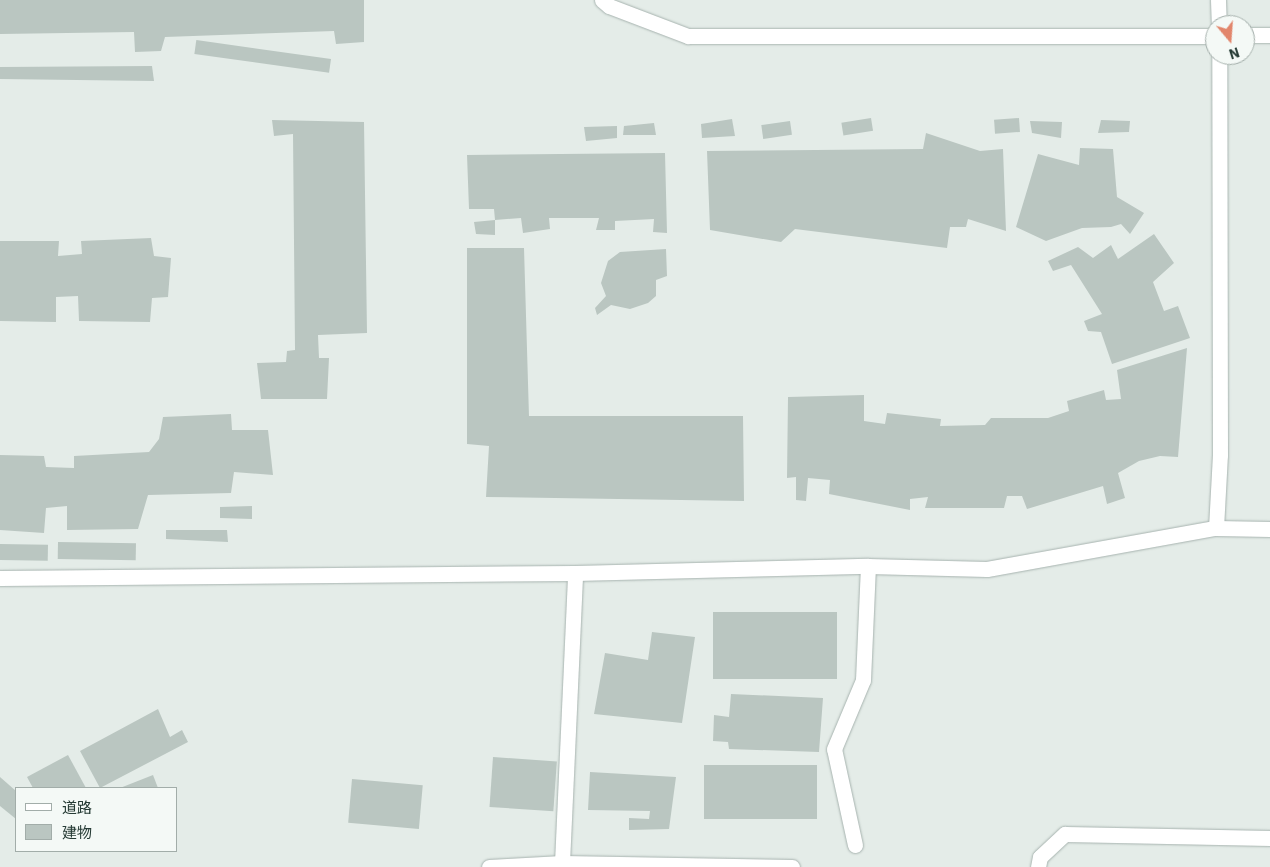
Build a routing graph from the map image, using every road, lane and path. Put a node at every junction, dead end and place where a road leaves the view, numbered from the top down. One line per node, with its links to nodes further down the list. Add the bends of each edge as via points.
1 (602, 0): 6 (street, via 608,6 688,36)
2 (1218, 0): 3 (street)
3 (1219, 15)
4 (1255, 35): 5 (street)
5 (1270, 35)
6 (1205, 36)
7 (1219, 65): 8 (street, via 1220,455)
8 (1216, 528): 9 (street); 10 (street, via 988,569)
9 (1270, 529)
10 (868, 566): 11 (street); 14 (street, via 863,680 834,749)
11 (575, 573): 12 (street); 15 (street)
12 (0, 578)
13 (1270, 838): 18 (street, via 1065,834 1040,857)
14 (855, 845)
15 (562, 863): 16 (street); 17 (street)
16 (489, 867)
17 (792, 867)
18 (1038, 867)

